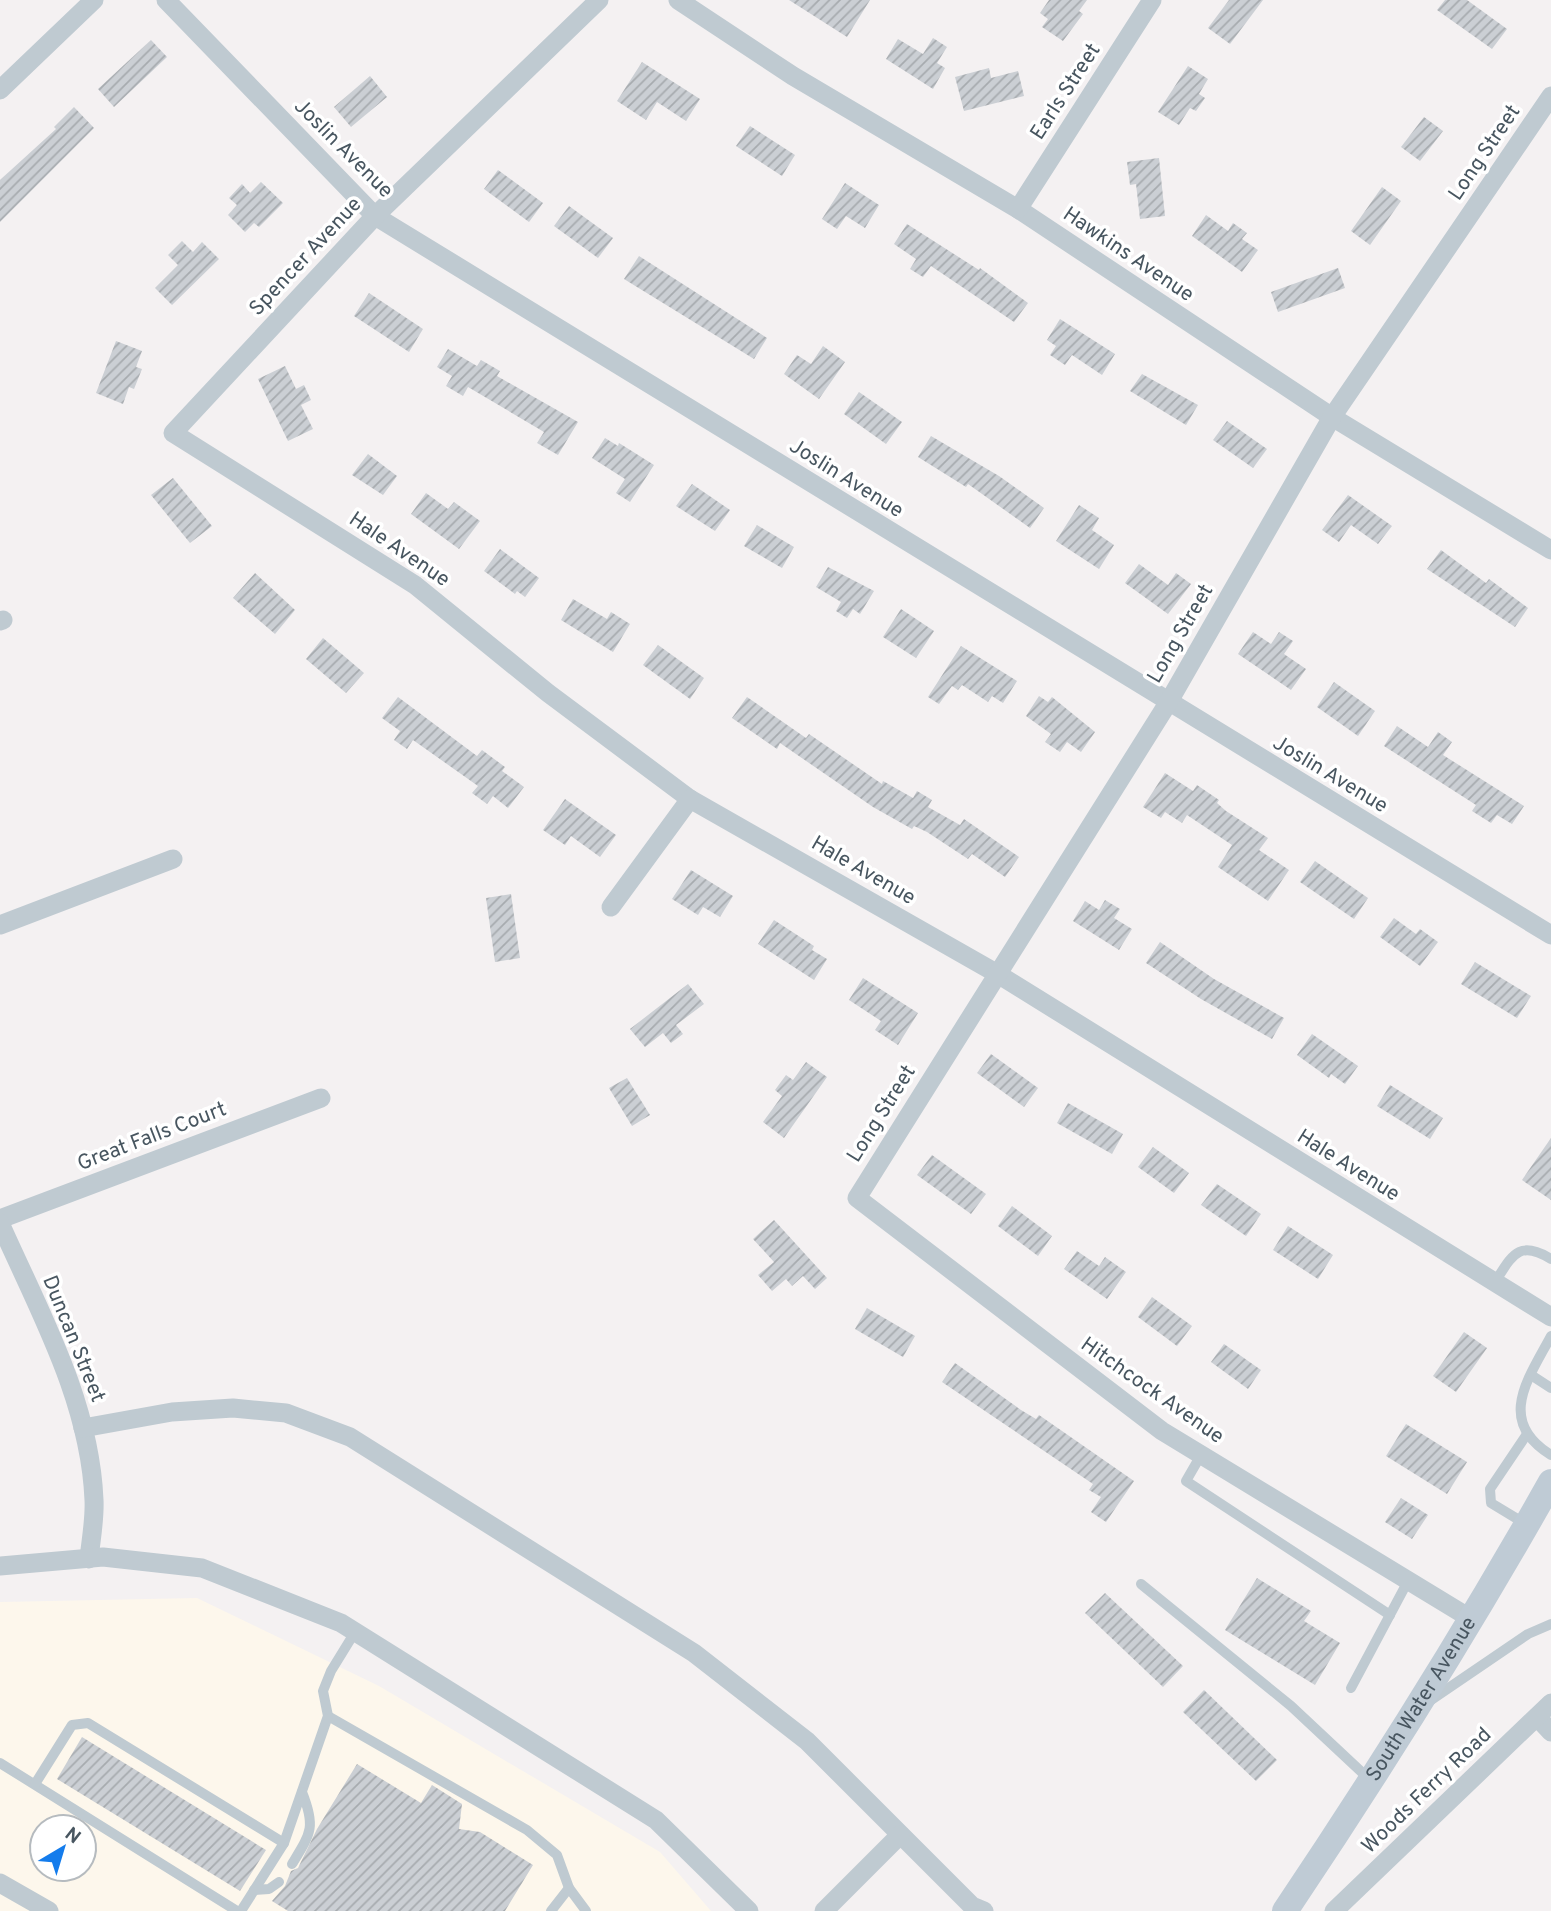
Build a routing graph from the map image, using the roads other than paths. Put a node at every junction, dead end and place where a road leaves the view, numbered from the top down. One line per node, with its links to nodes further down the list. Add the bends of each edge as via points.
1 (94, 0): 6 (street)
2 (166, 0): 9 (street, Joslin Avenue)
3 (599, 0): 9 (street, Spencer Avenue)
4 (678, 0): 8 (street, Hawkins Avenue, via 793,76)
5 (1152, 0): 8 (street, Earls Street)
6 (0, 90)
7 (1551, 96): 10 (street, Long Street)
8 (1018, 209): 10 (street, Hawkins Avenue)
9 (375, 216): 11 (street, Spencer Avenue); 13 (street, Joslin Avenue)
10 (1332, 417): 12 (street, Hawkins Avenue); 13 (street, Long Street)
11 (173, 433): 14 (street, Hale Avenue, via 415,584 548,693)
12 (1551, 550)
13 (1168, 703): 18 (street, Joslin Avenue); 19 (street, Long Street)
14 (690, 799): 16 (street); 19 (street, Hale Avenue)
15 (173, 859): 17 (street)
16 (611, 907)
17 (0, 925)
18 (1551, 935)
19 (996, 973): 21 (street, Long Street); 24 (street, Hale Avenue)
20 (321, 1098): 22 (street, Great Falls Court)
21 (857, 1198): 31 (street, Hitchcock Avenue, via 1163,1431)
22 (0, 1221): 29 (street, Duncan Street, via 69,1379)
23 (1551, 1259): 24 (lane, via 1537,1250 1522,1250 1514,1254)
24 (1495, 1282): 25 (street, Hale Avenue)
25 (1551, 1317)
26 (1551, 1336): 27 (lane)
27 (1531, 1375): 28 (lane); 30 (lane, via 1519,1415)
28 (1551, 1388)
29 (83, 1428): 35 (street, Duncan Street, via 94,1500); 52 (street, via 172,1412 233,1408 286,1413 350,1437 694,1653 807,1741)
30 (1527, 1434): 32 (lane); 34 (lane, via 1490,1489 1492,1503)
31 (1201, 1455): 37 (street, Hitchcock Avenue); 39 (lane, via 1186,1480)
32 (1551, 1455)
33 (1551, 1482): 34 (main road, South Water Avenue)
34 (1536, 1514): 40 (main road, South Water Avenue)
35 (89, 1559): 36 (street); 42 (street, via 202,1569)
36 (0, 1566)
37 (1408, 1581): 39 (lane); 40 (street, Hitchcock Avenue)
38 (1141, 1584): 49 (lane, via 1291,1706)
39 (1390, 1615): 43 (lane)
40 (1473, 1620): 44 (main road, South Water Avenue)
41 (1551, 1624): 44 (lane, via 1528,1634)
42 (355, 1632): 46 (lane, via 323,1691); 63 (street, via 656,1820)
43 (1351, 1688)
44 (1416, 1710): 49 (main road, South Water Avenue)
45 (1544, 1710): 47 (street); 67 (street, Woods Ferry Road)
46 (328, 1716): 51 (lane); 57 (lane, via 527,1830 557,1855)
47 (1551, 1732)
48 (0, 1763): 50 (lane)
49 (1372, 1782): 66 (main road, South Water Avenue)
50 (35, 1784): 53 (lane, via 72,1725 88,1723); 60 (lane)
51 (302, 1792): 53 (lane); 54 (lane, via 312,1818 310,1835)
52 (900, 1835): 64 (street); 65 (street, via 972,1906)
53 (284, 1843): 58 (lane)
54 (292, 1864)
55 (279, 1882): 58 (lane, via 269,1889)
56 (0, 1883): 59 (street)
57 (569, 1888): 61 (lane); 62 (lane)
58 (254, 1890): 60 (lane)
59 (49, 1911)
60 (239, 1911)
61 (551, 1911)
62 (586, 1911)
63 (749, 1911)
64 (824, 1911)
65 (984, 1911)
66 (1285, 1911)
67 (1334, 1911)

